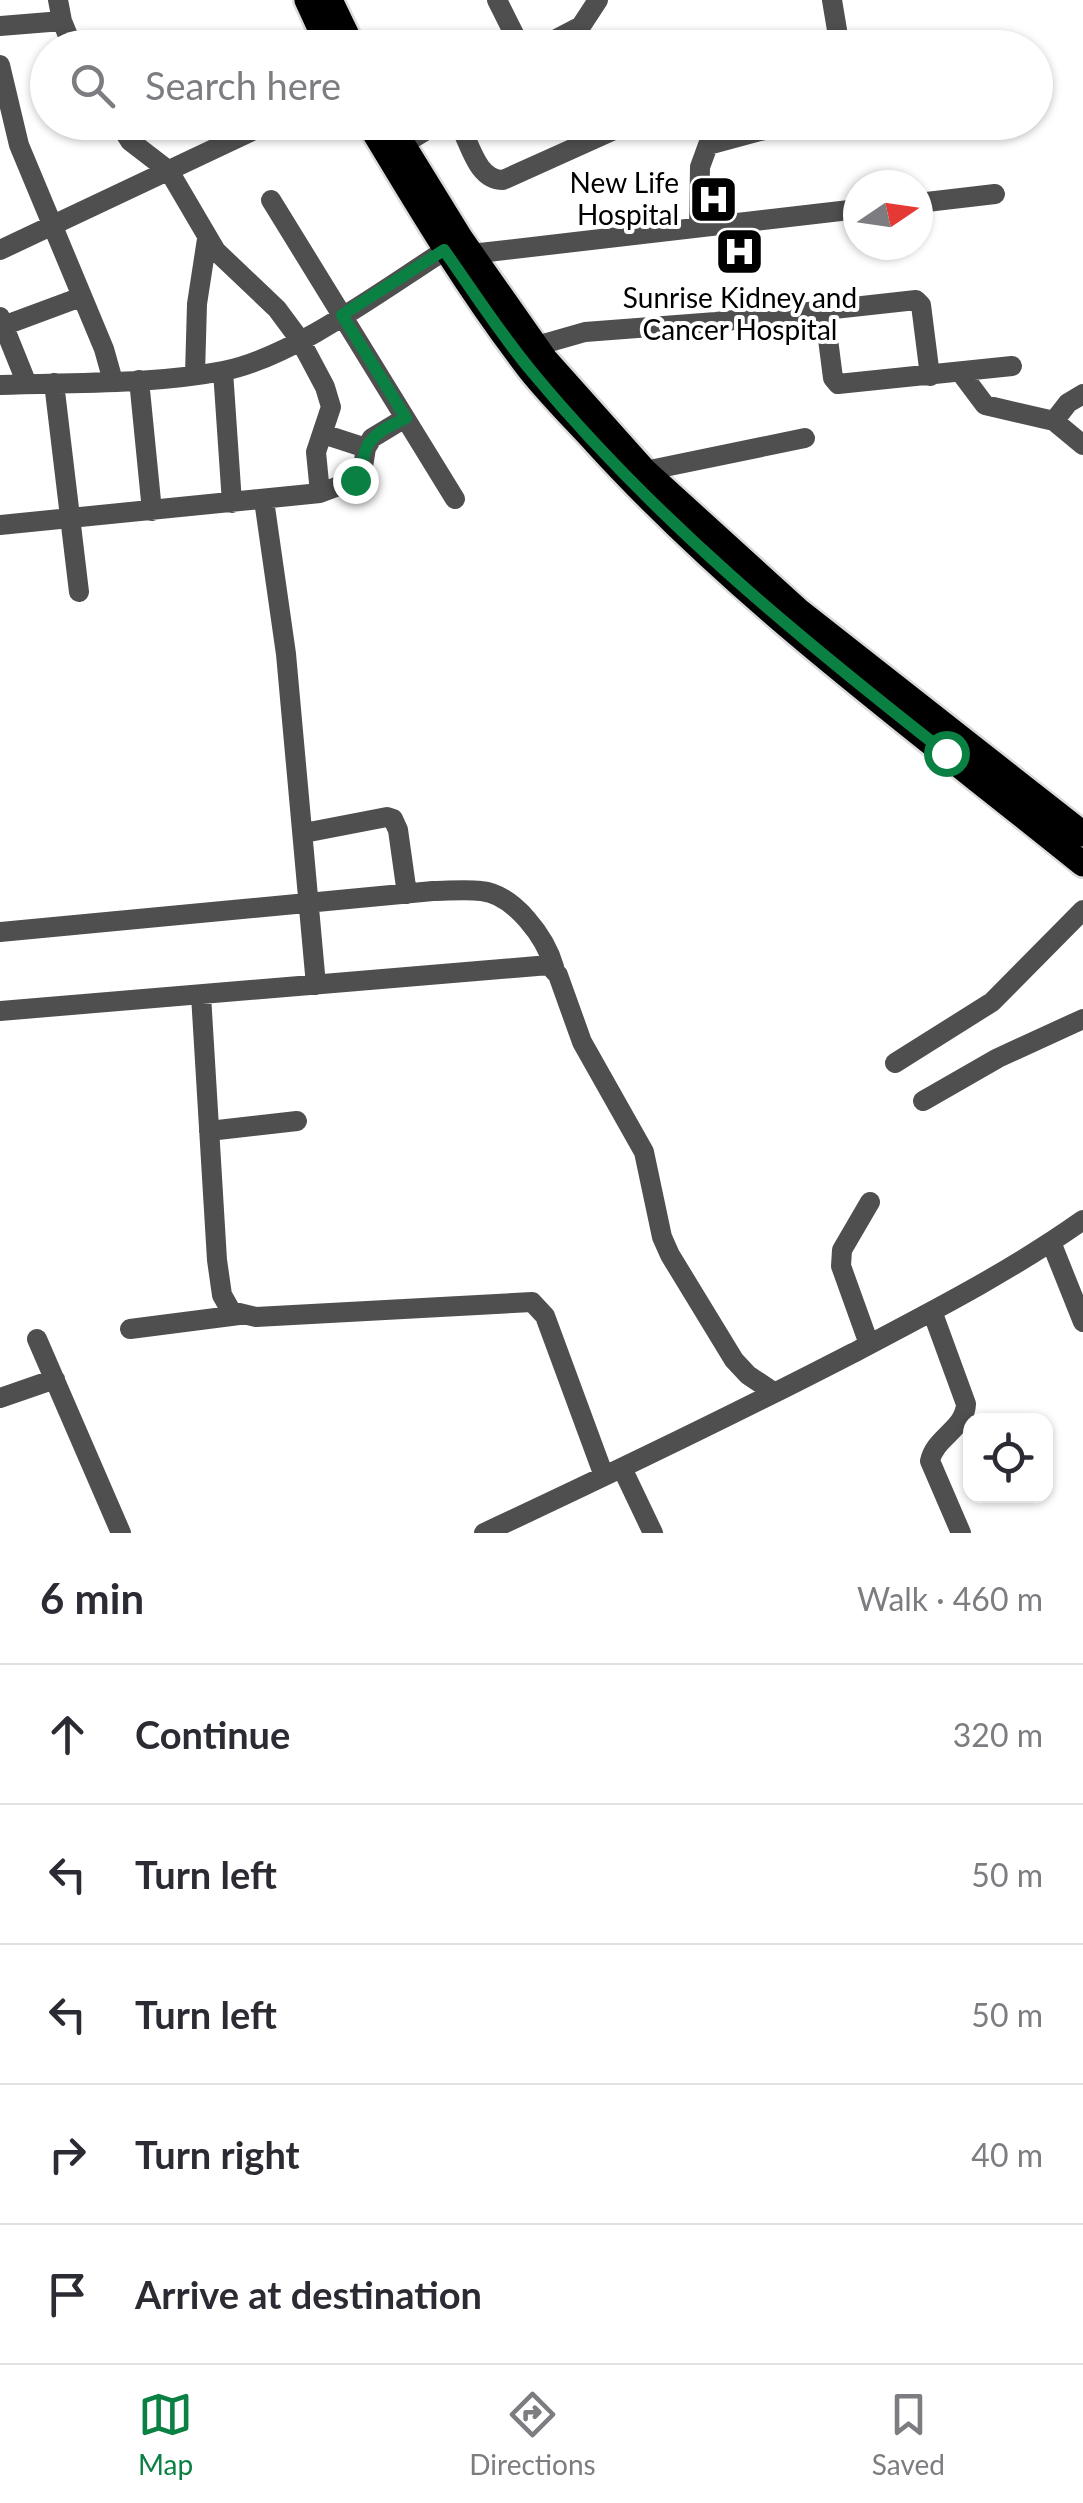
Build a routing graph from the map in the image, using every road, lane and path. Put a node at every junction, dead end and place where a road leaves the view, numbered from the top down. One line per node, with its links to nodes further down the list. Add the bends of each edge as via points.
1 (307, 0): 8 (main road)
2 (330, 0): 9 (main road)
3 (497, 0): 10 (street)
4 (598, 0): 11 (street)
5 (832, 0): 12 (street)
6 (60, 11): 7 (street)
7 (0, 26)
8 (321, 30)
9 (344, 30)
10 (512, 30)
11 (573, 30)
12 (837, 30)
13 (0, 65): 14 (street)
14 (5, 106): 27 (street)
15 (129, 140): 22 (street)
16 (234, 140): 22 (street)
17 (381, 140): 30 (main road)
18 (399, 140): 30 (main road)
19 (467, 140): 20 (street, via 492,180)
20 (592, 140)
21 (727, 140): 28 (street, via 708,145 700,167)
22 (169, 171): 27 (street); 29 (street)
23 (995, 194): 25 (street)
24 (272, 200): 34 (street)
25 (933, 201)
26 (843, 212): 28 (street)
27 (52, 226): 31 (street); 32 (street)
28 (698, 228): 30 (street)
29 (207, 239): 36 (street); 41 (street)
30 (459, 248): 34 (street); 37 (main road); 64 (main road, via 532,372 644,495 820,654)
31 (0, 250)
32 (80, 297): 35 (street); 44 (street)
33 (824, 308): 37 (street, via 586,332); 42 (street, via 835,382); 42 (street, via 920,301)
34 (342, 315): 36 (street); 49 (street)
35 (2, 322): 46 (street)
36 (300, 340): 39 (street); 51 (street, via 329,398)
37 (536, 346): 55 (main road)
38 (1012, 366): 40 (street)
39 (224, 371): 41 (street); 59 (street)
40 (961, 373): 42 (street); 50 (street, via 985,406)
41 (194, 374): 43 (street)
42 (930, 376)
43 (139, 380): 44 (street); 60 (street)
44 (113, 381): 45 (street)
45 (54, 383): 46 (street); 61 (street)
46 (27, 384): 47 (street)
47 (0, 385)
48 (1083, 394): 50 (street)
49 (406, 418): 54 (street); 58 (street)
50 (1054, 421): 53 (street)
51 (323, 434): 54 (street); 56 (street, via 315,463)
52 (805, 438): 55 (street)
53 (1083, 445)
54 (366, 448): 56 (street, via 355,480)
55 (645, 470): 64 (main road)
56 (320, 493): 57 (street)
57 (264, 500): 59 (street); 65 (street)
58 (455, 500)
59 (232, 504): 60 (street)
60 (152, 511): 61 (street)
61 (70, 520): 62 (street); 63 (street)
62 (0, 525)
63 (79, 592)
64 (1030, 807): 66 (main road); 67 (main road)
65 (304, 833): 68 (street, via 393,820); 69 (street)
66 (1083, 834)
67 (1083, 864)
68 (407, 894): 69 (street); 72 (street, via 493,894 538,930)
69 (308, 903): 71 (street); 73 (street)
70 (1083, 910): 77 (street, via 992,1002)
71 (0, 932)
72 (554, 967): 73 (street); 91 (street, via 582,1042 644,1152 670,1255 734,1360)
73 (316, 984): 74 (street)
74 (202, 995): 75 (street); 80 (street)
75 (0, 1012)
76 (1083, 1020): 78 (street)
77 (895, 1062)
78 (923, 1101)
79 (297, 1122): 80 (street)
80 (210, 1131): 85 (street, via 222,1295)
81 (870, 1202): 89 (street, via 842,1250 841,1266)
82 (1083, 1220): 83 (street)
83 (1051, 1242): 84 (street); 86 (street)
84 (932, 1312): 89 (street); 97 (street, via 966,1404 960,1423 930,1461)
85 (239, 1316): 87 (street); 93 (street, via 532,1302 545,1316)
86 (1083, 1322)
87 (130, 1329)
88 (38, 1338): 90 (street)
89 (869, 1344): 91 (street)
90 (54, 1378): 92 (street); 94 (street)
91 (775, 1393): 93 (street)
92 (0, 1398)
93 (613, 1472): 95 (street); 96 (street)
94 (121, 1533)
95 (484, 1533)
96 (653, 1533)
97 (961, 1533)

